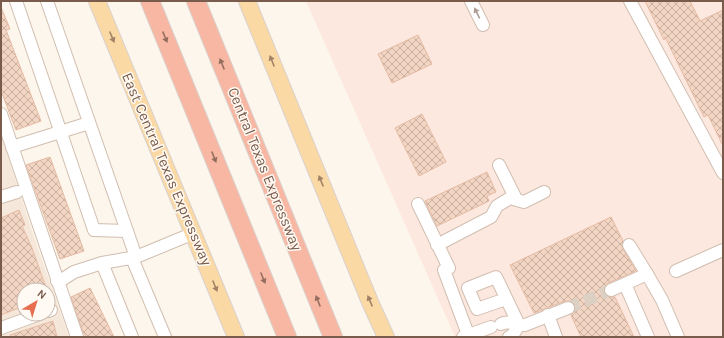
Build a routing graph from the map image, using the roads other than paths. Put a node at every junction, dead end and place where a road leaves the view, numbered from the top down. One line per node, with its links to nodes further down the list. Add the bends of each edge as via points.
1 (16, 1): 12 (lane)
2 (46, 1): 11 (lane)
3 (97, 1): 22 (main road, East Central Texas Expressway, one-way to 22)
4 (150, 1): 43 (highway, one-way to 43)
5 (196, 1): 44 (highway, Central Texas Expressway, one-way to 5)
6 (247, 1): 45 (main road, one-way to 6)
7 (471, 1): 9 (lane, one-way to 7)
8 (630, 1): 15 (lane)
9 (483, 25)
10 (1, 114): 13 (lane)
11 (89, 123): 12 (lane); 21 (lane)
12 (61, 132): 13 (lane); 21 (lane, via 94,230)
13 (12, 147): 30 (lane)
14 (498, 165): 19 (lane)
15 (723, 172)
16 (16, 192): 18 (lane)
17 (544, 192): 19 (lane, via 524,202)
18 (1, 197)
19 (516, 200): 23 (lane, via 510,198 497,206 491,217)
20 (418, 204): 23 (lane)
21 (127, 231): 26 (lane)
22 (194, 234): 26 (lane); 42 (main road, East Central Texas Expressway, one-way to 42)
23 (437, 245): 46 (lane, via 447,269)
24 (630, 245): 29 (lane)
25 (723, 250): 28 (lane)
26 (134, 257): 27 (lane); 41 (lane)
27 (102, 263): 30 (lane, via 74,272); 40 (lane)
28 (676, 271)
29 (647, 274): 31 (lane); 50 (lane)
30 (57, 282): 39 (lane)
31 (625, 284): 32 (lane); 49 (lane)
32 (611, 290)
33 (506, 299): 37 (lane)
34 (568, 308): 35 (lane)
35 (548, 315): 37 (lane); 48 (lane)
36 (18, 322): 38 (lane)
37 (519, 325): 46 (lane, via 506,322); 47 (lane)
38 (1, 328)
39 (76, 337)
40 (132, 337)
41 (165, 337)
42 (236, 337)
43 (287, 337)
44 (333, 337)
45 (386, 337)
46 (467, 337)
47 (509, 337)
48 (556, 337)
49 (648, 337)
50 (678, 337)

